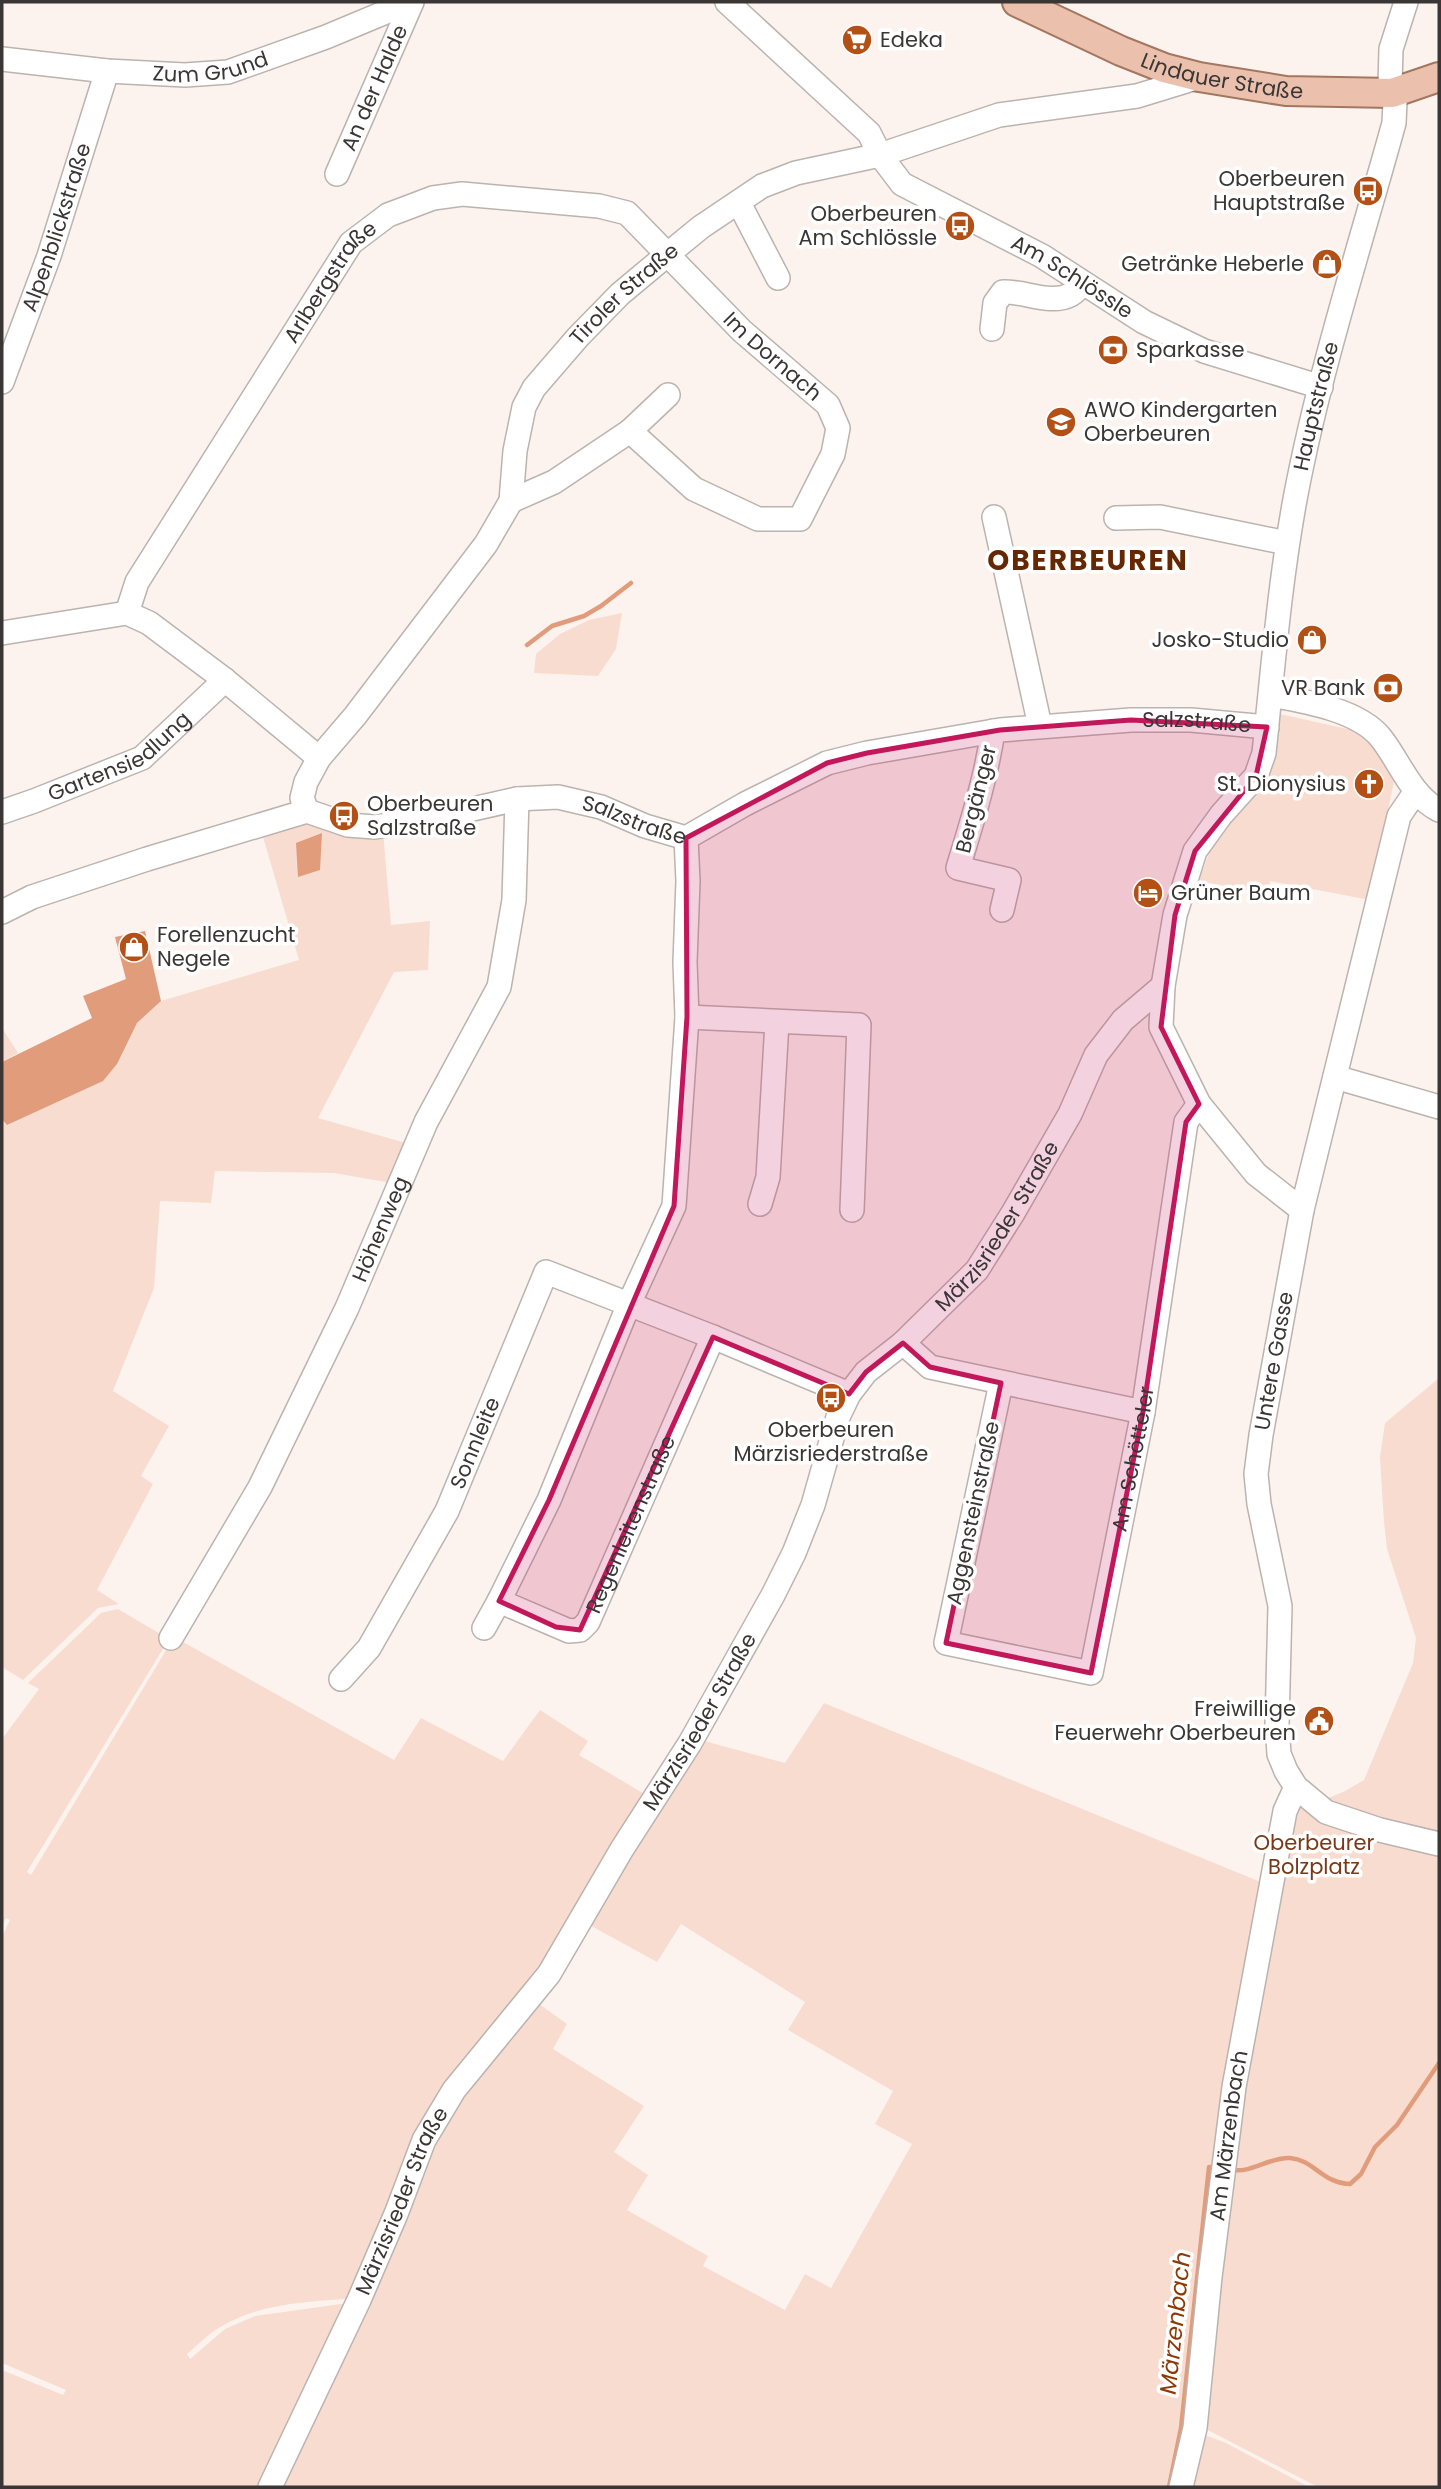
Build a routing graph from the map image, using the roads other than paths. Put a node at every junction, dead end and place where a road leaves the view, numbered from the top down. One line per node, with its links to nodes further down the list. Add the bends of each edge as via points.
1 (411, 2): 6 (street, Zum Grund, via 228,72); 11 (street, An der Halde)
2 (727, 2): 10 (street, Am Schlössle, via 869,133)
3 (1017, 2): 7 (main road, Lindauer Straße, via 1121,51)
4 (1406, 2): 9 (street, Hauptstraße, via 1391,49)
5 (2, 59): 6 (street, Zum Grund)
6 (107, 71): 17 (street, Alpenblickstraße, via 49,256)
7 (1199, 77): 9 (main road, Lindauer Straße, via 1286,91); 10 (street, Tiroler Straße, via 1138,96 999,115)
8 (1439, 77): 9 (main road, Lindauer Straße)
9 (1392, 93): 18 (street, Hauptstraße, via 1394,124)
10 (880, 155): 12 (street, Tiroler Straße, via 796,173 762,186); 15 (street, Am Schlössle, via 902,184 1042,256)
11 (337, 174)
12 (739, 203): 13 (street, Tiroler Straße); 14 (street)
13 (668, 254): 20 (street, Im Dornach, via 742,331 828,405 838,428 833,454 800,519 758,519 694,489); 21 (street, Tiroler Straße, via 620,294 534,388 524,407 515,451); 25 (street, Arlbergstraße, via 627,213 599,206 461,194 433,198 388,215 351,243 137,582)
14 (778, 278)
15 (1083, 284): 16 (street, via 1070,295 1055,299 1003,292 995,303); 18 (street, Am Schlössle, via 1204,351)
16 (992, 329)
17 (2, 382)
18 (1321, 387): 24 (street, Hauptstraße)
19 (668, 395): 20 (street)
20 (630, 431): 21 (street, via 554,482)
21 (511, 501): 32 (street, Tiroler Straße, via 486,544)
22 (994, 517): 29 (street)
23 (1116, 518): 24 (street, via 1160,517)
24 (1287, 543): 28 (street, Hauptstraße)
25 (127, 613): 26 (street); 27 (street, via 149,623)
26 (2, 633)
27 (225, 680): 32 (street); 36 (street, Gartensiedlung, via 142,758)
28 (1271, 695): 30 (street, Hauptstraße); 33 (street, via 1354,718 1379,736)
29 (1040, 726): 30 (street, Salzstraße, via 1169,720); 31 (street, Salzstraße)
30 (1267, 727): 41 (street, Hauptstraße, via 1256,776 1195,851 1175,915)
31 (993, 731): 38 (street, Salzstraße, via 827,763); 39 (street, Bergänger, via 978,805 958,868 1009,880)
32 (319, 758): 37 (street, Tiroler Straße, via 302,798)
33 (1416, 791): 35 (street); 44 (street, Untere Gasse, via 1399,816)
34 (517, 799): 37 (street, Salzstraße, via 375,827 348,825); 38 (street, Salzstraße, via 558,797); 58 (street, Höhenweg, via 514,900 499,987 426,1122 347,1308 260,1487)
35 (1439, 810)
36 (2, 811)
37 (307, 811): 40 (street, via 147,859)
38 (687, 838): 42 (street)
39 (1002, 910)
40 (2, 912)
41 (1163, 986): 45 (street, Hauptstraße, via 1161,1027); 52 (street, Märzisrieder Straße, via 1123,1020 1096,1055 1070,1114 977,1270)
42 (687, 1017): 43 (street); 50 (street, via 674,1206)
43 (777, 1022): 47 (street, via 768,1177); 48 (street, via 859,1025)
44 (1335, 1077): 46 (street); 49 (street, Untere Gasse)
45 (1199, 1104): 49 (street, Hauptstraße, via 1256,1174); 55 (street, Am Schötteler, via 1186,1122)
46 (1439, 1107)
47 (760, 1203)
48 (852, 1210)
49 (1302, 1210): 61 (street, Untere Gasse, via 1256,1475 1280,1606 1279,1754)
50 (629, 1304): 51 (street, Sonnleite); 56 (street, via 549,1500); 60 (street, Sonnleite, via 546,1272 447,1511 369,1648)
51 (713, 1337): 54 (street, Sonnleite); 56 (street, Regenleitenstraße, via 588,1622 580,1630 569,1631)
52 (903, 1343): 53 (street, via 930,1367); 54 (street, Märzisrieder Straße, via 866,1372)
53 (1000, 1383): 55 (street); 59 (street, Aggensteinstraße)
54 (849, 1394): 63 (street, Märzisrieder Straße, via 813,1505 773,1595 690,1743 549,1974 454,2090 424,2140 359,2300)
55 (1143, 1412): 59 (street, Am Schötteler, via 1091,1672)
56 (499, 1601): 57 (street)
57 (484, 1628)
58 (172, 1638)
59 (946, 1643)
60 (341, 1679)
61 (1296, 1787): 62 (street, Untere Gasse, via 1326,1812); 64 (street, Am Märzenbach, via 1285,1811 1234,2087 1195,2428)
62 (1439, 1844)
63 (270, 2487)
64 (1181, 2487)

